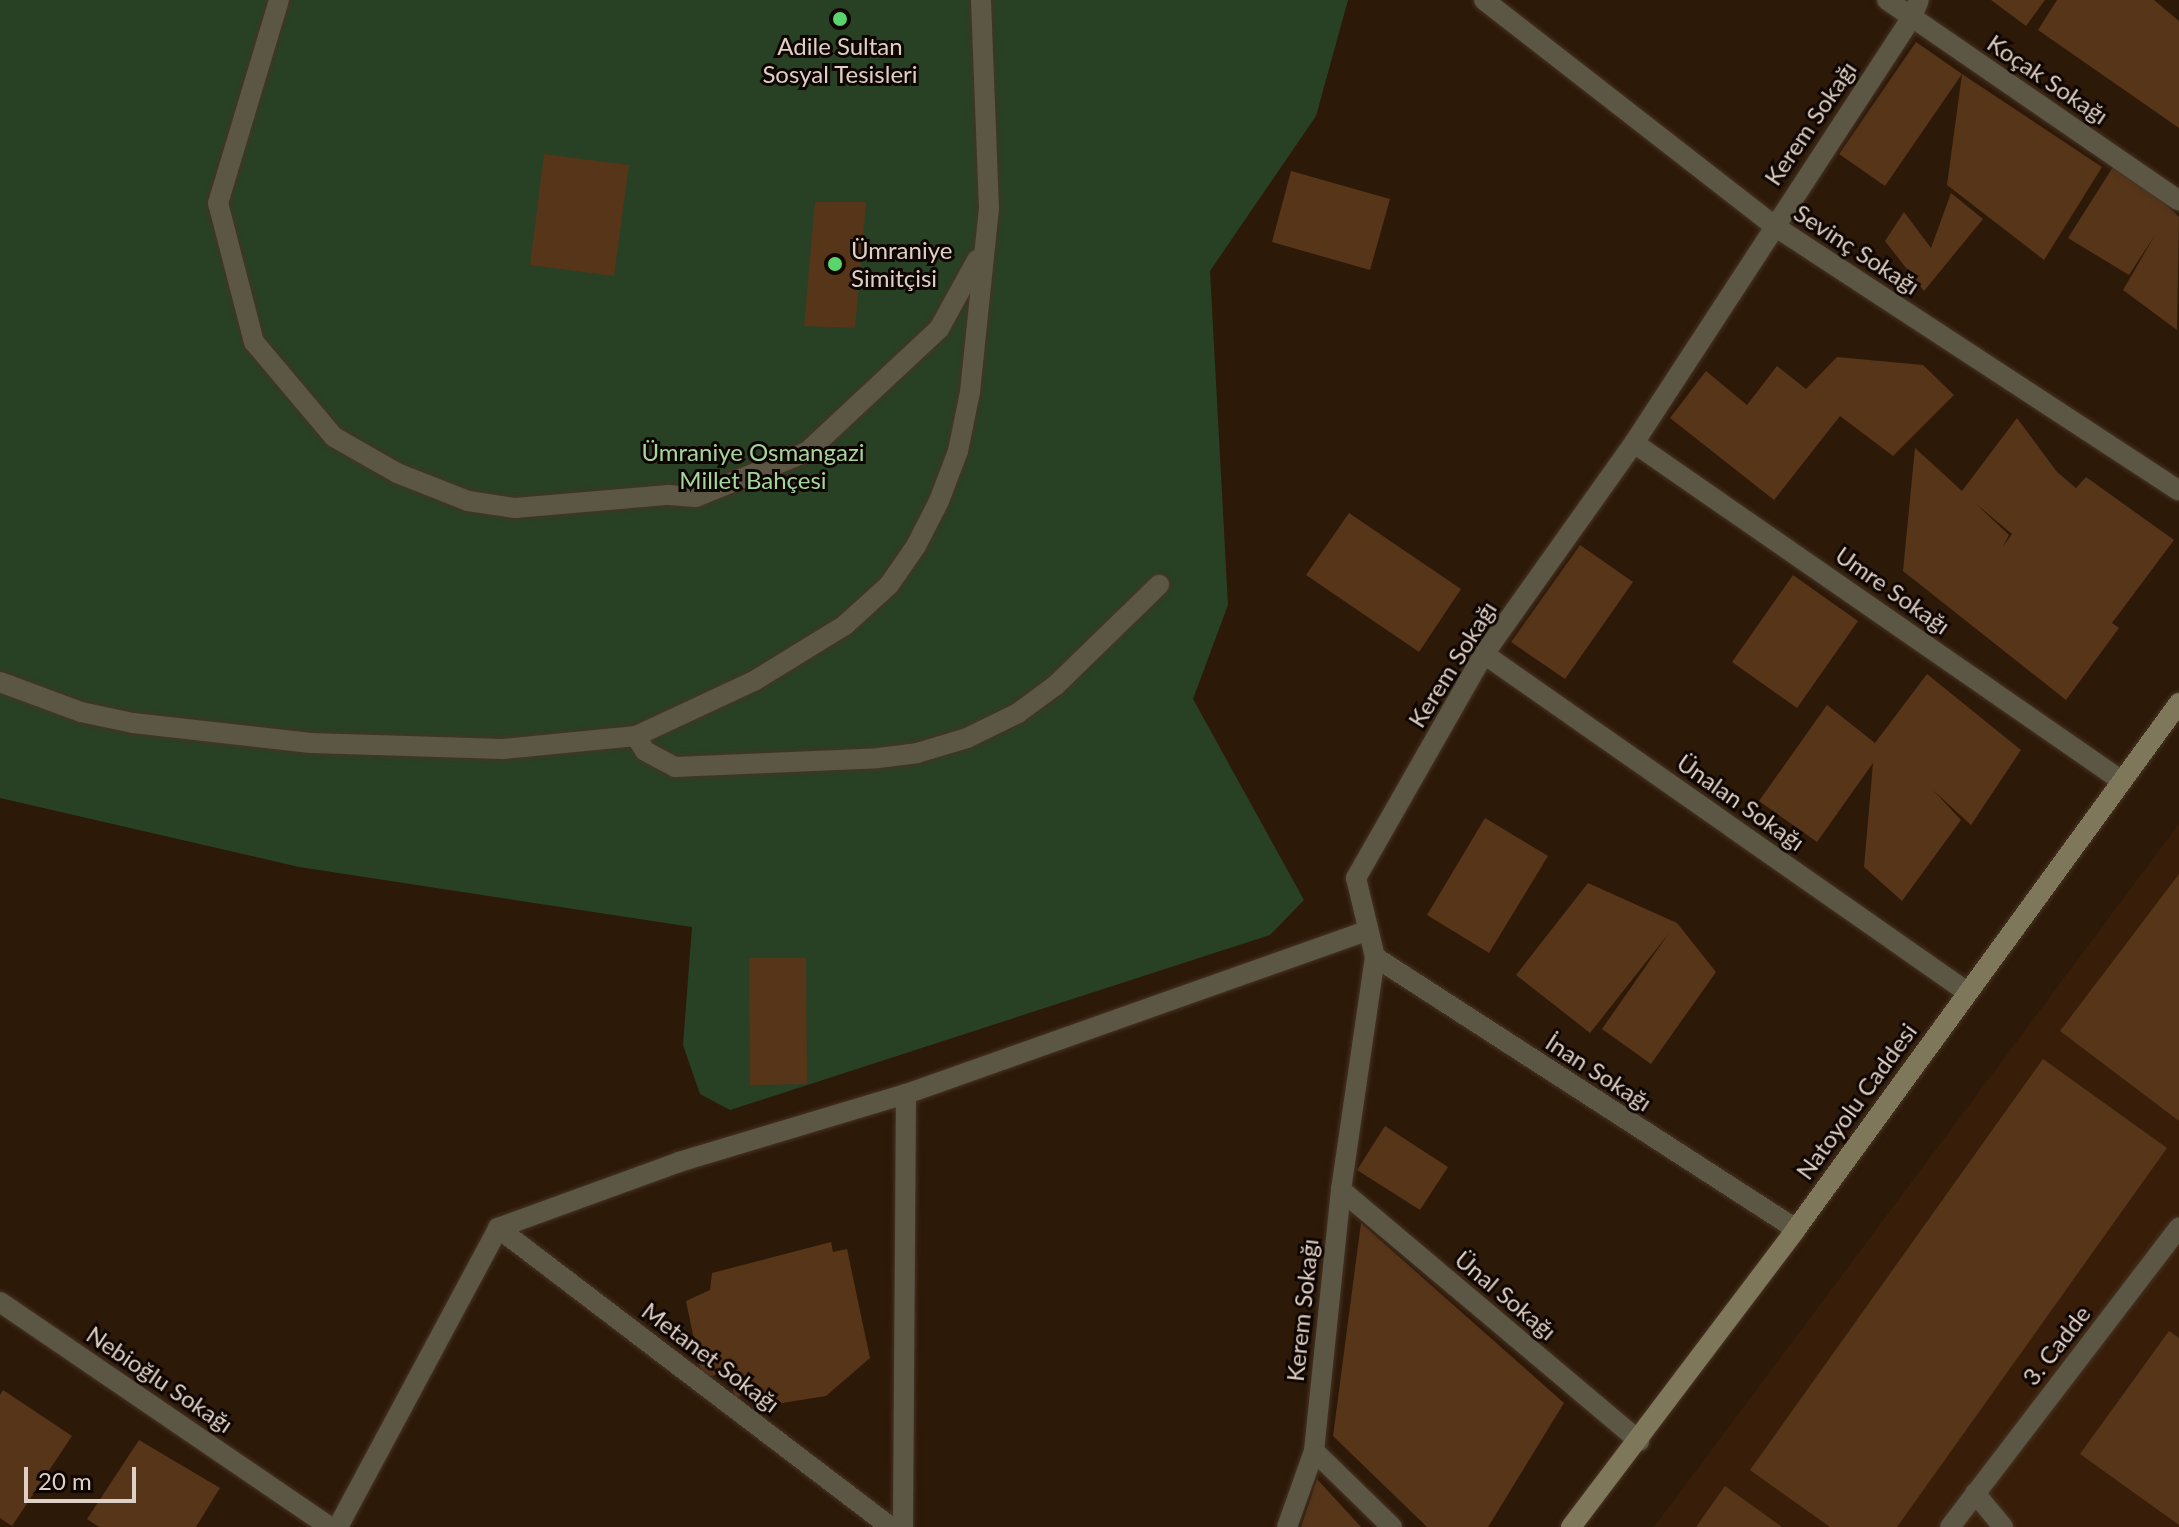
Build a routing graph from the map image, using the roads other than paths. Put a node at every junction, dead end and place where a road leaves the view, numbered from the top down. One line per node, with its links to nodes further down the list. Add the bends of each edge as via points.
1 (279, 0): 8 (street, via 218,203 254,342 334,437 397,473 468,501 515,508 696,497 807,452 939,329)
2 (981, 0): 8 (street, via 989,209)
3 (1484, 0): 7 (street, Sevinç Sokağı)
4 (1887, 0): 5 (street, Koçak Sokağı)
5 (1915, 9): 6 (street, Koçak Sokağı); 7 (street, Kerem Sokağı)
6 (2179, 201)
7 (1773, 225): 9 (street, Kerem Sokağı); 10 (street, Sevinç Sokağı)
8 (982, 251): 15 (street, via 970,392 958,451 916,546 889,585 845,625 754,681)
9 (1634, 443): 12 (street, Kerem Sokağı); 16 (street, Umre Sokağı)
10 (2179, 491)
11 (1159, 585): 15 (street, via 1056,685 1018,713 967,738 917,753 675,767 645,751)
12 (1484, 654): 17 (street, Kerem Sokağı, via 1356,878); 19 (street, Ünalan Sokağı)
13 (0, 682): 15 (street, via 81,712 133,723 311,743 503,749)
14 (2179, 703): 16 (main road, Natoyolu Caddesi)
15 (636, 736)
16 (2122, 781): 19 (main road, Natoyolu Caddesi)
17 (1368, 930): 18 (street, Kerem Sokağı); 20 (street)
18 (1375, 957): 21 (street, Kerem Sokağı); 24 (street, İnan Sokağı)
19 (1967, 992): 24 (main road, Natoyolu Caddesi)
20 (906, 1094): 22 (street, via 679,1162); 32 (street)
21 (1341, 1190): 26 (street, Ünal Sokağı); 27 (street, Kerem Sokağı)
22 (498, 1228): 30 (street); 31 (street, Metanet Sokağı)
23 (2179, 1228): 28 (street, 3. Cadde)
24 (1796, 1229): 26 (main road, Natoyolu Caddesi)
25 (0, 1302): 29 (street, Nebioğlu Sokağı)
26 (1639, 1441): 35 (main road, Natoyolu Caddesi)
27 (1314, 1451): 33 (street, Kerem Sokağı); 34 (street)
28 (1975, 1493): 36 (street, 3. Cadde); 37 (street)
29 (330, 1527)
30 (338, 1527)
31 (891, 1527)
32 (903, 1527)
33 (1287, 1527)
34 (1392, 1527)
35 (1571, 1527)
36 (1950, 1527)
37 (2003, 1527)

